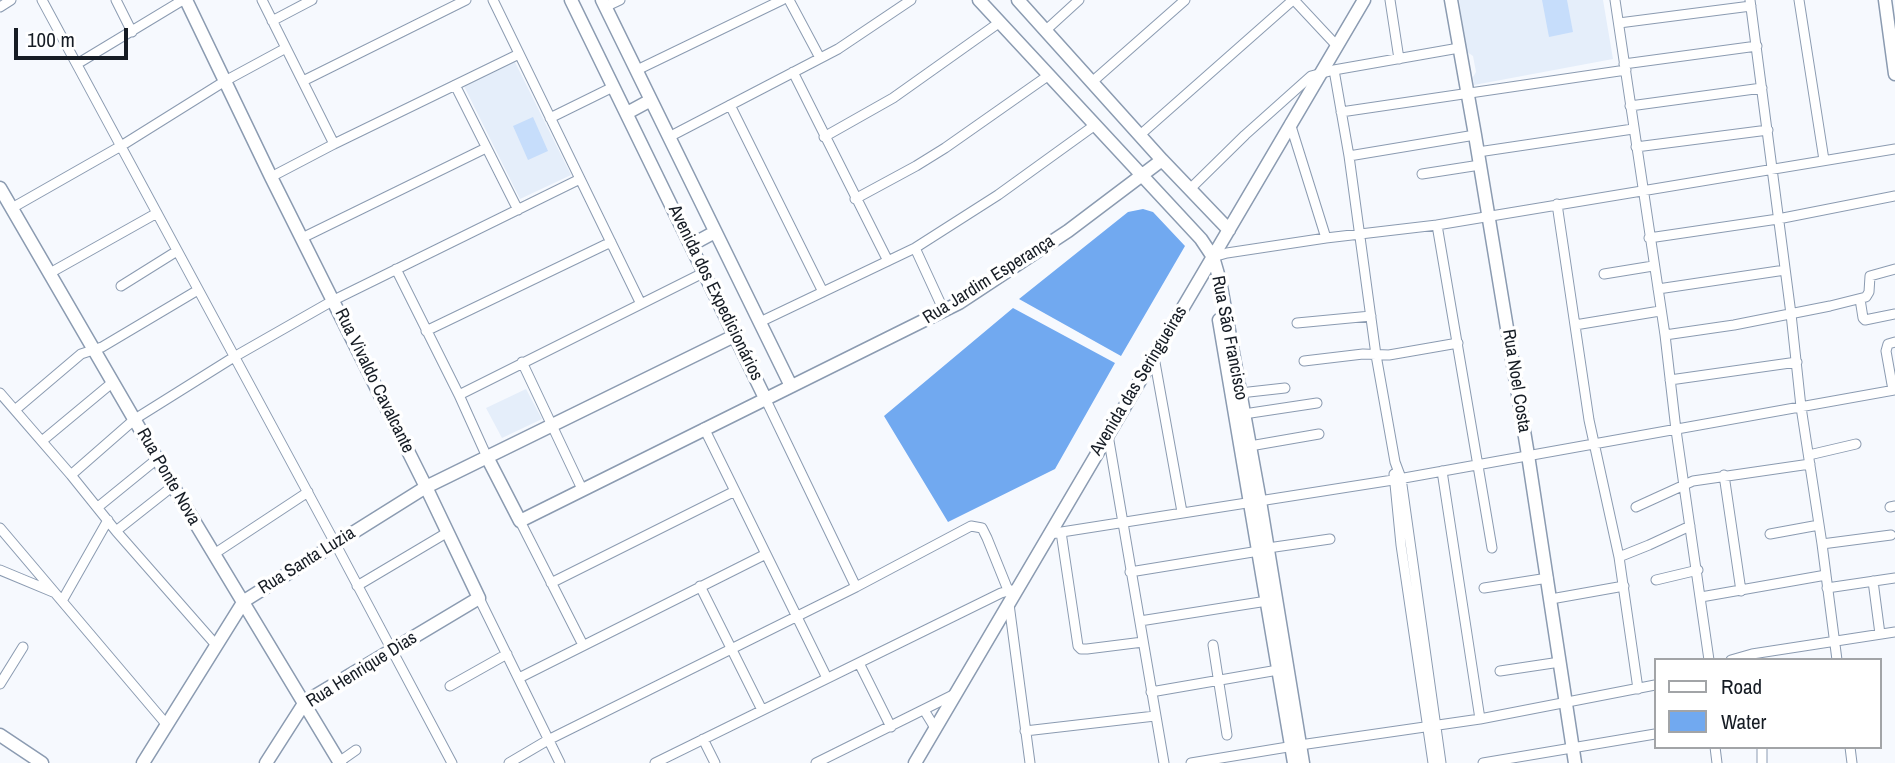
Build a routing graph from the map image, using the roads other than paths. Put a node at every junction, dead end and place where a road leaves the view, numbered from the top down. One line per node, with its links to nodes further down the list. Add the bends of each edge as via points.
1 (11, 0): 28 (street)
2 (42, 0): 42 (street)
3 (116, 0): 34 (street)
4 (184, 0): 34 (street); 50 (street, Rua Vivaldo Cavalcante)
5 (262, 0): 30 (street)
6 (312, 0): 30 (street)
7 (467, 0): 51 (street)
8 (493, 0): 39 (street)
9 (571, 0): 54 (street, Avenida dos Expedicionários)
10 (621, 0): 27 (street)
11 (757, 0): 29 (street)
12 (782, 0): 29 (street)
13 (789, 0): 40 (street)
14 (911, 0): 40 (street)
15 (979, 0): 31 (street)
16 (1018, 0): 33 (street)
17 (1079, 0): 33 (street)
18 (1185, 0): 52 (street)
19 (1294, 0): 35 (street); 67 (street)
20 (1364, 0): 35 (street, Avenida das Seringueiras)
21 (1390, 0): 41 (street)
22 (1451, 0): 38 (street, Rua Noel Costa)
23 (1615, 0): 32 (street)
24 (1799, 0): 79 (street)
25 (1885, 0): 48 (street)
26 (1751, 3): 32 (street); 36 (street)
27 (603, 4): 44 (street, Avenida dos Expedicionários)
28 (0, 7)
29 (762, 10): 44 (street)
30 (272, 20): 37 (street)
31 (1000, 22): 49 (street); 70 (street, via 893,98)
32 (1619, 23): 43 (street)
33 (1045, 31): 52 (street)
34 (132, 32): 42 (street)
35 (1337, 46): 47 (street, Avenida das Seringueiras)
36 (1757, 47): 43 (street); 55 (street)
37 (286, 48): 50 (street); 51 (street)
38 (1459, 48): 41 (street); 56 (street, Rua Noel Costa)
39 (519, 54): 53 (street); 62 (street)
40 (820, 58): 46 (street)
41 (1399, 59): 45 (street)
42 (77, 64): 72 (street)
43 (1625, 67): 56 (street); 59 (street)
44 (636, 70): 57 (street, Avenida dos Expedicionários)
45 (1334, 70): 47 (street); 60 (street)
46 (793, 72): 58 (street); 70 (street)
47 (1320, 73): 63 (street, Avenida das Seringueiras); 86 (street, via 1294,90)
48 (1895, 74)
49 (1049, 75): 64 (street); 89 (street, via 945,148)
50 (225, 81): 72 (street); 83 (street, Rua Vivaldo Cavalcante)
51 (303, 81): 71 (street)
52 (1092, 82): 67 (street)
53 (455, 85): 71 (street); 74 (street)
54 (613, 87): 61 (street, Avenida dos Expedicionários); 62 (street)
55 (1762, 88): 59 (street); 66 (street)
56 (1468, 93): 60 (street); 68 (street, Rua Noel Costa)
57 (651, 100): 61 (street); 69 (street, Avenida dos Expedicionários)
58 (730, 105): 69 (street); 119 (street)
59 (1630, 106): 65 (street)
60 (1341, 112): 76 (street)
61 (627, 113): 104 (street, Avenida dos Expedicionários)
62 (550, 118): 84 (street)
63 (1290, 123): 97 (street, Avenida das Seringueiras); 101 (street)
64 (1095, 125): 82 (street); 105 (street)
65 (1633, 129): 73 (street); 77 (street)
66 (1768, 130): 73 (street); 80 (street)
67 (1140, 135): 78 (street)
68 (1475, 135): 76 (street); 77 (street, Rua Noel Costa)
69 (669, 137): 98 (street, Avenida dos Expedicionários)
70 (824, 137): 89 (street)
71 (334, 144): 83 (street)
72 (121, 146): 91 (street); 93 (street)
73 (1636, 147): 87 (street)
74 (486, 148): 92 (street); 100 (street)
75 (1895, 149): 79 (street)
76 (1349, 156): 99 (street)
77 (1479, 158): 81 (street); 94 (street, Rua Noel Costa)
78 (1163, 160): 82 (street, Rua Jardim Esperança); 86 (street)
79 (1824, 160): 80 (street)
80 (1772, 170): 87 (street); 95 (street)
81 (1422, 174)
82 (1143, 176): 107 (street); 123 (street, Rua Jardim Esperança, via 1013,269)
83 (271, 177): 100 (street, Rua Vivaldo Cavalcante)
84 (580, 178): 92 (street); 103 (street)
85 (0, 188): 91 (street, Rua Ponte Nova)
86 (1190, 189): 97 (street)
87 (1643, 191): 90 (street); 102 (street)
88 (1895, 196): 95 (street)
89 (855, 199): 108 (street)
90 (1558, 204): 94 (street); 130 (street)
91 (12, 208): 114 (street, Rua Ponte Nova)
92 (518, 210): 110 (street)
93 (157, 213): 106 (street); 114 (street)
94 (1489, 216): 96 (street); 168 (street, Rua Noel Costa)
95 (1778, 219): 102 (street); 112 (street)
96 (1437, 225): 99 (street); 134 (street)
97 (1229, 230): 107 (street, Avenida das Seringueiras)
98 (715, 232): 104 (street); 128 (street, Avenida dos Expedicionários)
99 (1359, 234): 101 (street); 127 (street)
100 (302, 238): 121 (street, Rua Vivaldo Cavalcante)
101 (1326, 238): 107 (street)
102 (1649, 238): 109 (street)
103 (611, 242): 122 (street); 131 (street)
104 (691, 245): 113 (street, Avenida dos Expedicionários)
105 (915, 248): 108 (street); 123 (street)
106 (177, 251): 116 (street); 118 (street)
107 (1213, 257): 139 (street, Avenida das Seringueiras); 149 (street, Rua São Francisco); 183 (street, Rua São Francisco, via 1222,343)
108 (888, 261): 119 (street)
109 (1653, 266): 115 (street); 117 (street)
110 (396, 269): 121 (street); 131 (street)
111 (1895, 269): 120 (street, via 1870,276)
112 (1785, 270): 117 (street); 125 (street)
113 (705, 271): 122 (street); 132 (street, Avenida dos Expedicionários)
114 (50, 274): 136 (street, Rua Ponte Nova)
115 (1604, 274)
116 (121, 286)
117 (1658, 289): 124 (street)
118 (198, 290): 136 (street); 138 (street)
119 (823, 292): 128 (street)
120 (1864, 297): 125 (street); 126 (street, via 1865,320)
121 (334, 300): 138 (street); 179 (street, Rua Vivaldo Cavalcante)
122 (641, 304): 141 (street)
123 (944, 311): 145 (street, Rua Jardim Esperança)
124 (1661, 311): 130 (street); 133 (street)
125 (1791, 314): 133 (street); 142 (street)
126 (1895, 314)
127 (1371, 316): 129 (street); 137 (street)
128 (760, 322): 145 (street, Avenida dos Expedicionários)
129 (1297, 323)
130 (1576, 325): 165 (street)
131 (426, 331): 150 (street)
132 (736, 335): 151 (street, Avenida dos Expedicionários); 159 (street, Rua Santa Luzia)
133 (1665, 335): 143 (street)
134 (1458, 342): 137 (street); 172 (street)
135 (1895, 342): 147 (street, via 1888,344 1886,351)
136 (94, 349): 144 (street, Rua Ponte Nova); 155 (street, via 81,354)
137 (1376, 355): 140 (street); 176 (street)
138 (234, 357): 158 (street); 182 (street)
139 (1154, 357): 163 (street, Avenida das Seringueiras); 186 (street)
140 (1304, 361)
141 (522, 362): 150 (street); 159 (street)
142 (1797, 362): 143 (street); 154 (street)
143 (1670, 380): 161 (street)
144 (113, 382): 158 (street, Rua Ponte Nova); 164 (street)
145 (791, 386): 151 (street, Rua Jardim Esperança)
146 (1285, 388): 149 (street)
147 (1894, 390): 154 (street)
148 (0, 393): 152 (street)
149 (1240, 393): 157 (street, Rua São Francisco)
150 (459, 395): 169 (street)
151 (765, 398): 160 (street, Rua Jardim Esperança); 218 (street, Avenida dos Expedicionários)
152 (7, 401): 155 (street); 156 (street)
153 (1317, 403): 157 (street)
154 (1801, 407): 161 (street); 171 (street)
155 (15, 410): 164 (street)
156 (0, 412)
157 (1244, 414): 167 (street, Rua São Francisco)
158 (135, 419): 170 (street, Rua Ponte Nova); 174 (street)
159 (552, 426): 169 (street, Rua Santa Luzia); 180 (street)
160 (704, 428): 180 (street, Rua Jardim Esperança); 181 (street)
161 (1676, 430): 165 (street); 177 (street)
162 (1319, 434): 167 (street)
163 (1108, 435): 189 (street); 195 (street, Avenida das Seringueiras)
164 (42, 441): 174 (street)
165 (1593, 443): 168 (street); 205 (street)
166 (1856, 444): 171 (street)
167 (1250, 446): 183 (street, Rua São Francisco)
168 (1528, 455): 172 (street); 210 (street, Rua Noel Costa)
169 (487, 457): 179 (street, Rua Santa Luzia); 188 (street)
170 (158, 459): 178 (street, Rua Ponte Nova); 184 (street)
171 (1810, 460): 175 (street); 190 (street)
172 (1478, 465): 173 (street); 201 (street)
173 (1442, 471): 176 (street); 264 (street)
174 (71, 475): 184 (street)
175 (1724, 475): 177 (street); 221 (street)
176 (1397, 479): 183 (street); 266 (street)
177 (1685, 484): 185 (street); 191 (street)
178 (173, 486): 193 (street); 203 (street, Rua Ponte Nova)
179 (426, 487): 194 (street, Rua Vivaldo Cavalcante); 199 (street, Rua Santa Luzia)
180 (582, 489): 188 (street, Rua Jardim Esperança)
181 (735, 491): 204 (street); 214 (street)
182 (307, 492): 199 (street); 203 (street)
183 (1255, 501): 186 (street); 202 (street, Rua São Francisco)
184 (98, 507): 187 (street)
185 (1636, 507)
186 (1182, 512): 189 (street)
187 (108, 520): 193 (street); 227 (street)
188 (520, 521): 214 (street)
189 (1123, 522): 195 (street); 208 (street)
190 (1819, 525): 196 (street); 200 (street)
191 (1690, 526): 205 (street); 207 (street)
192 (0, 527): 222 (street)
193 (116, 531): 236 (street)
194 (448, 532): 215 (street); 225 (street, Rua Vivaldo Cavalcante)
195 (1055, 533): 223 (street, Avenida das Seringueiras); 234 (street, via 1078,646)
196 (1770, 534)
197 (1891, 535): 200 (street)
198 (1330, 539): 202 (street)
199 (335, 543): 215 (street); 228 (street, Rua Santa Luzia)
200 (1822, 544): 209 (street)
201 (1492, 548)
202 (1263, 550): 208 (street); 229 (street, Rua São Francisco); 275 (street, Rua São Francisco)
203 (214, 554): 228 (street, Rua Ponte Nova)
204 (766, 554): 216 (street); 230 (street)
205 (1619, 557): 217 (street)
206 (0, 570): 222 (street)
207 (1698, 570): 212 (street); 224 (street)
208 (1130, 572): 231 (street)
209 (1826, 575): 220 (street); 221 (street)
210 (1548, 578): 219 (street); 226 (street, Rua Noel Costa)
211 (1895, 578): 213 (street)
212 (1656, 580)
213 (1873, 581): 220 (street); 233 (street)
214 (551, 583): 237 (street)
215 (357, 586): 241 (street)
216 (700, 586): 237 (street); 240 (street)
217 (1624, 586): 226 (street); 256 (street)
218 (856, 587): 223 (street, via 971,526 979,527 987,538); 230 (street)
219 (1484, 588)
220 (1827, 588): 235 (street)
221 (1741, 591): 224 (street)
222 (55, 592): 227 (street)
223 (1011, 594): 246 (street); 258 (street, Avenida das Seringueiras); 269 (street)
224 (1701, 597): 244 (street)
225 (479, 598): 241 (street, Rua Henrique Dias); 242 (street, Rua Vivaldo Cavalcante)
226 (1551, 598): 247 (street, Rua Noel Costa)
227 (62, 601): 265 (street)
228 (244, 601): 236 (street, Rua Santa Luzia); 259 (street, Rua Ponte Nova)
229 (1267, 601): 231 (street); 248 (street, Rua São Francisco)
230 (797, 616): 240 (street); 251 (street)
231 (1140, 621): 234 (street)
232 (1895, 632): 233 (street)
233 (1880, 634): 235 (street)
234 (1143, 642): 257 (street)
235 (1835, 643): 243 (street); 245 (street)
236 (216, 645): 265 (street, Rua Santa Luzia)
237 (583, 645): 250 (street)
238 (1213, 645): 252 (street)
239 (23, 647): 253 (street)
240 (731, 648): 261 (street); 274 (street)
241 (392, 650): 259 (street, Rua Henrique Dias); 283 (street)
242 (507, 654): 250 (street, Rua Vivaldo Cavalcante); 255 (street)
243 (1753, 657)
244 (1709, 658)
245 (1837, 658)
246 (859, 663): 251 (street); 267 (street)
247 (1560, 663): 249 (street); 260 (street, Rua Noel Costa)
248 (1278, 670): 252 (street); 275 (street, Rua São Francisco)
249 (1500, 671)
250 (519, 678): 274 (street, Rua Vivaldo Cavalcante)
251 (827, 678): 261 (street)
252 (1219, 681): 257 (street); 272 (street)
253 (0, 684)
254 (1654, 685): 256 (street)
255 (450, 686)
256 (1638, 689): 260 (street)
257 (1151, 692): 263 (street)
258 (957, 694): 262 (street); 268 (street, Avenida das Seringueiras)
259 (304, 702): 281 (street, Rua Henrique Dias); 282 (street, Rua Ponte Nova)
260 (1566, 702): 264 (street); 276 (street, Rua Noel Costa)
261 (762, 710): 273 (street)
262 (924, 710): 267 (street); 268 (street)
263 (1155, 716): 269 (street); 291 (street)
264 (1480, 719): 266 (street)
265 (167, 725): 280 (street, Rua Santa Luzia)
266 (1432, 725): 275 (street); 295 (street); 296 (street)
267 (891, 727): 288 (street)
268 (935, 728): 289 (street, Avenida das Seringueiras)
269 (1025, 731): 290 (street)
270 (1654, 734): 276 (street)
271 (0, 735): 279 (street)
272 (1227, 735)
273 (703, 739): 286 (street); 287 (street)
274 (548, 740): 284 (street); 285 (street, Rua Vivaldo Cavalcante)
275 (1296, 746): 278 (street); 293 (street, Rua São Francisco); 294 (street, Rua São Francisco)
276 (1573, 748): 297 (street); 298 (street, Rua Noel Costa)
277 (356, 750): 282 (street)
278 (1234, 759): 292 (street)
279 (42, 763)
280 (143, 763)
281 (266, 763)
282 (340, 763)
283 (452, 763)
284 (509, 763)
285 (560, 763)
286 (655, 763)
287 (715, 763)
288 (816, 763)
289 (915, 763)
290 (1030, 763)
291 (1160, 763)
292 (1191, 763)
293 (1294, 763)
294 (1303, 763)
295 (1433, 763)
296 (1441, 763)
297 (1483, 763)
298 (1575, 763)

